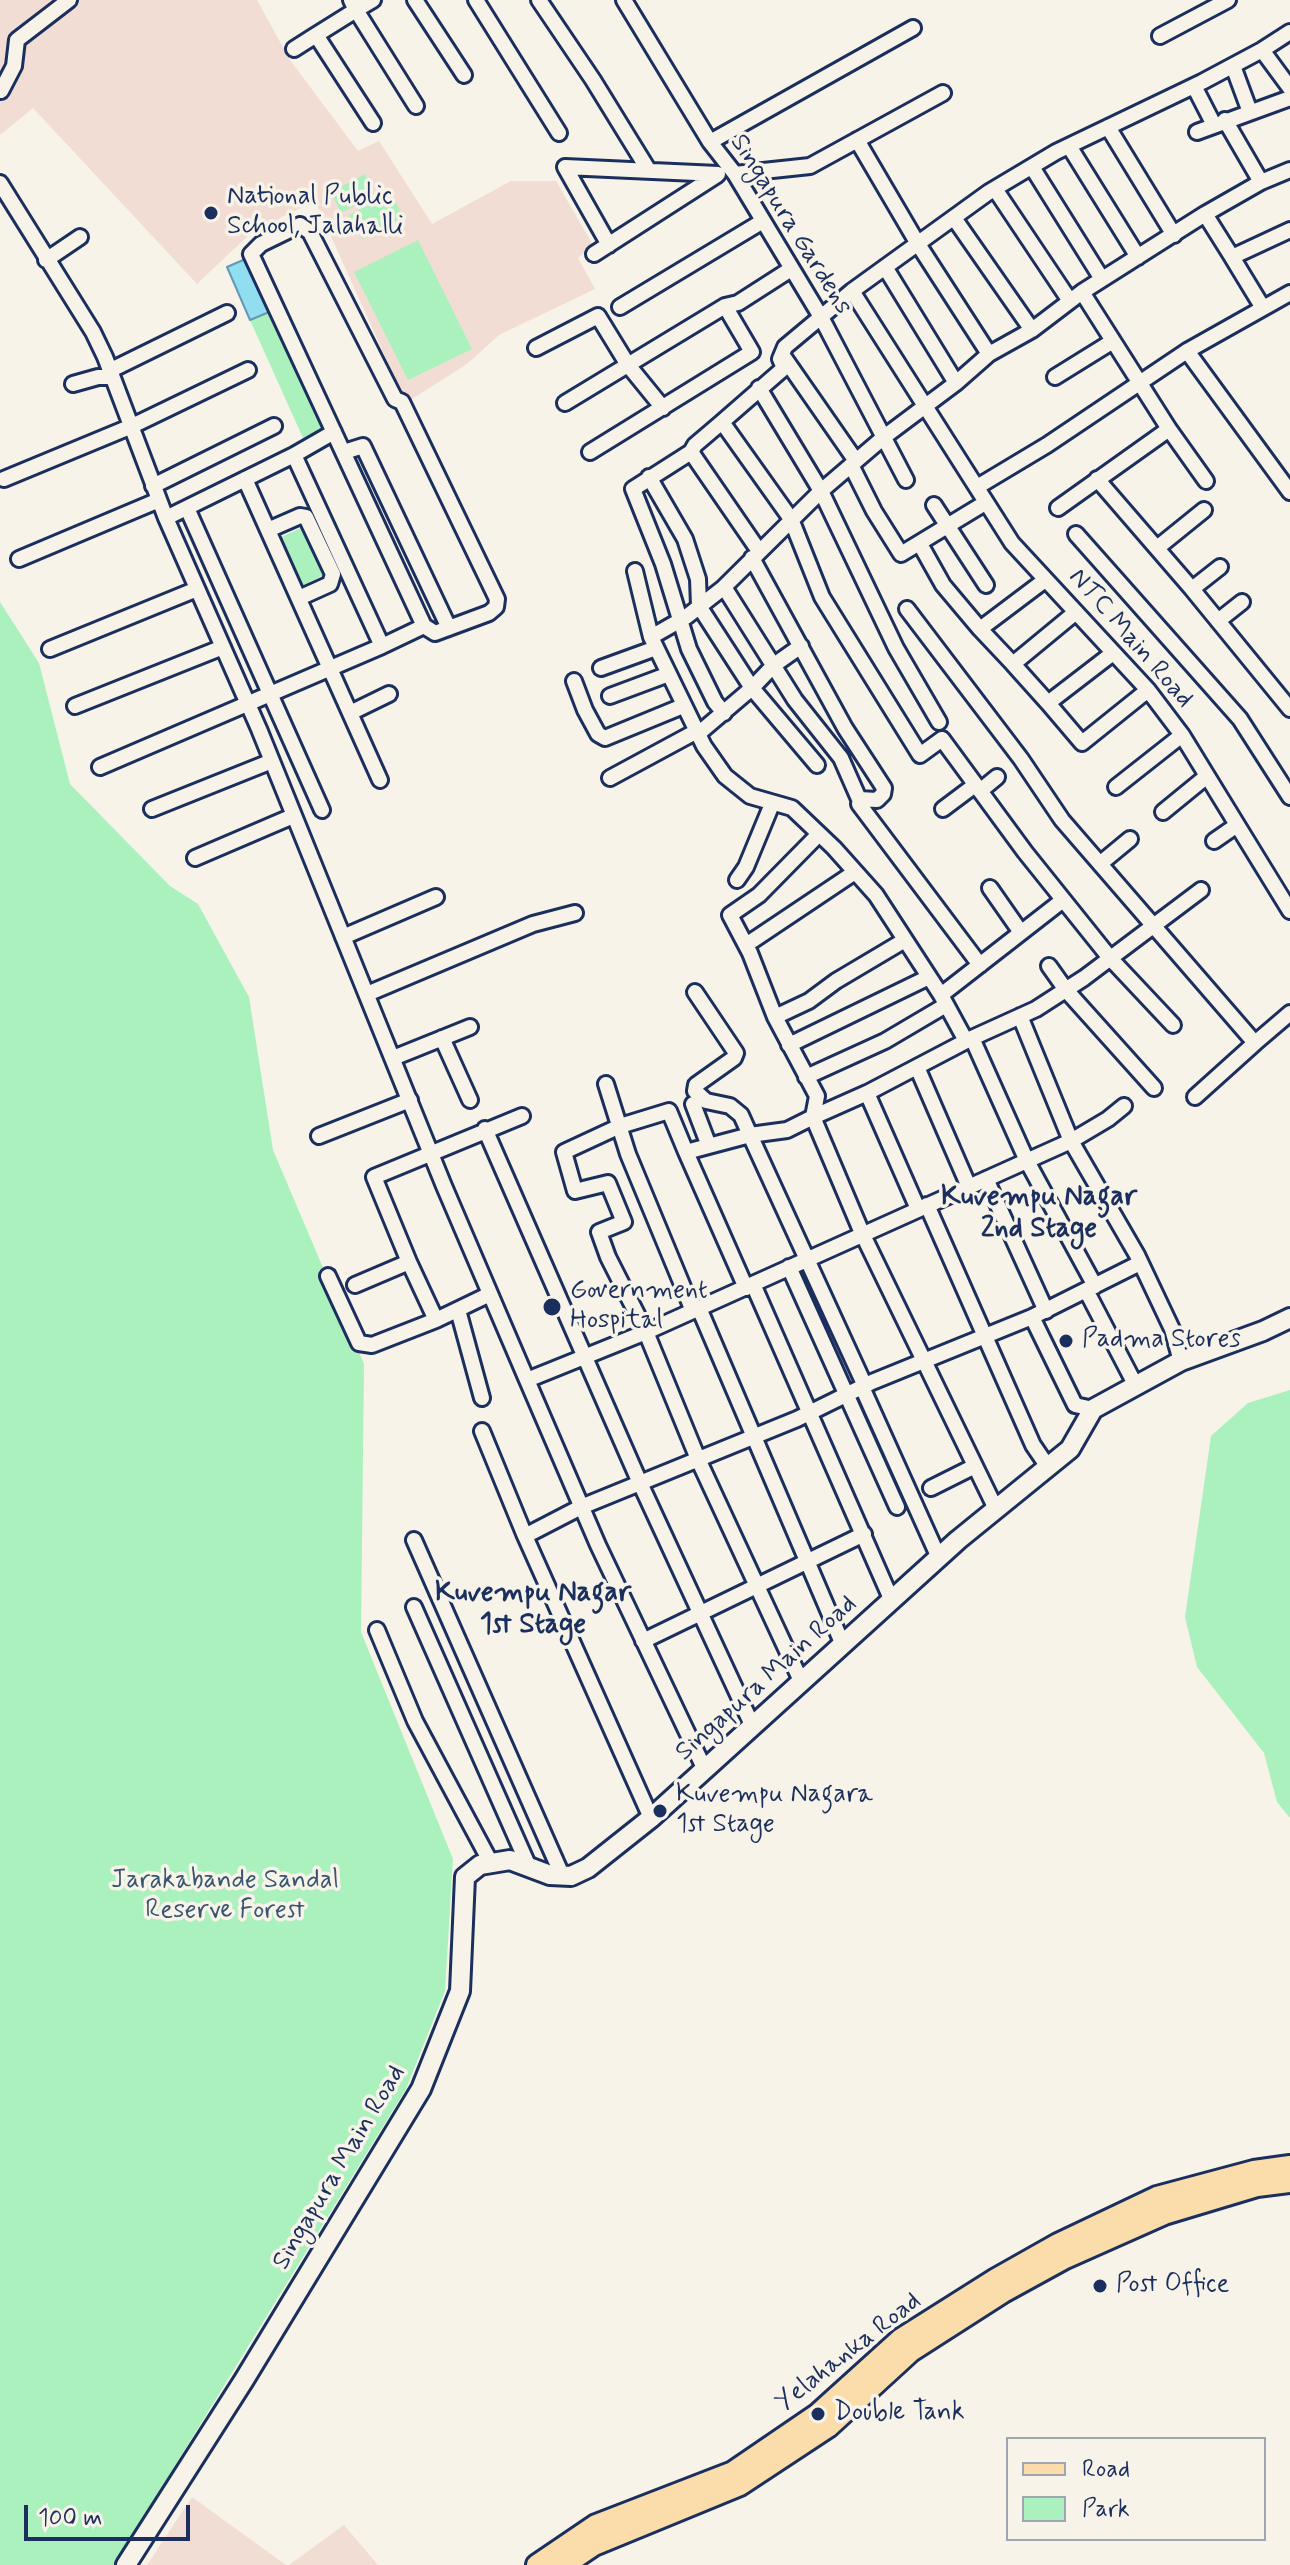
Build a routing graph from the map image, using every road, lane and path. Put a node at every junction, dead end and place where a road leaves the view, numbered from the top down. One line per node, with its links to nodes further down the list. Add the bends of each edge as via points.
1 (69, 0): 19 (street, via 17,40 14,66)
2 (373, 0): 8 (street)
3 (415, 0): 16 (street)
4 (476, 0): 28 (street)
5 (539, 0): 34 (street)
6 (624, 0): 30 (street, Singapura Gardens)
7 (1228, 0): 12 (street)
8 (354, 5): 11 (street); 22 (street)
9 (913, 28): 30 (street)
10 (1290, 32): 14 (street)
11 (316, 35): 13 (street); 24 (street)
12 (1160, 36)
13 (294, 49)
14 (1262, 50): 15 (street); 18 (street)
15 (1233, 66): 17 (street); 23 (street)
16 (464, 75)
17 (1194, 86): 25 (street); 26 (street)
18 (1290, 88)
19 (1, 91)
20 (943, 93): 29 (street)
21 (1290, 98): 23 (street)
22 (416, 106)
23 (1250, 112): 25 (street)
24 (373, 123)
25 (1220, 123): 27 (street); 36 (street)
26 (1108, 127): 31 (street); 43 (street)
27 (1197, 132)
28 (559, 133)
29 (857, 140): 35 (street, via 810,166); 45 (street)
30 (710, 142): 35 (street, Singapura Gardens)
31 (1069, 146): 32 (street); 48 (street)
32 (1032, 167): 38 (street); 53 (street)
33 (1290, 170): 36 (street)
34 (649, 171): 35 (street); 46 (street, via 565,167)
35 (727, 172): 41 (street, Singapura Gardens); 46 (street)
36 (1261, 182): 39 (street)
37 (0, 183): 50 (street)
38 (995, 189): 40 (street); 56 (street)
39 (1205, 214): 43 (street); 49 (street)
40 (954, 218): 45 (street); 62 (street)
41 (763, 221): 52 (street, Singapura Gardens); 58 (street)
42 (1290, 230): 49 (street)
43 (1174, 235): 48 (street)
44 (80, 237): 50 (street)
45 (918, 244): 51 (street); 67 (street)
46 (609, 245): 47 (street)
47 (594, 254)
48 (1138, 257): 53 (street)
49 (1232, 257): 59 (street)
50 (46, 260): 70 (street, via 93,332)
51 (885, 267): 54 (street); 72 (street)
52 (791, 269): 57 (street); 61 (street, Singapura Gardens)
53 (1102, 279): 56 (street)
54 (852, 291): 61 (street); 77 (street, NTC Main Road)
55 (1290, 293): 59 (street)
56 (1076, 297): 62 (street); 63 (street)
57 (725, 306): 68 (street); 78 (street, via 752,352)
58 (620, 307)
59 (1263, 308): 65 (street)
60 (227, 313): 70 (street)
61 (821, 317): 66 (street); 84 (street, Singapura Gardens)
62 (1032, 330): 67 (street)
63 (1113, 341): 71 (street); 73 (street)
64 (536, 348): 68 (street, via 598,316)
65 (1187, 351): 73 (street); 98 (street)
66 (781, 352): 75 (street, via 784,368); 89 (street)
67 (989, 354): 72 (street)
68 (628, 365): 76 (street); 78 (street)
69 (248, 370): 80 (street)
70 (112, 374): 74 (street); 80 (street)
71 (1055, 377)
72 (956, 383): 77 (street)
73 (1141, 383): 82 (street); 96 (street)
74 (73, 384)
75 (759, 388): 79 (street); 97 (street)
76 (565, 403)
77 (924, 407): 84 (street); 96 (street, NTC Main Road)
78 (663, 408): 86 (street)
79 (722, 422): 87 (street); 106 (street)
80 (132, 426): 91 (street); 99 (street)
81 (274, 426): 99 (street)
82 (1169, 429): 93 (street); 95 (street)
83 (334, 432): 85 (street); 88 (street); 129 (street, via 251,254 300,225 310,232 395,399 402,402 497,599 489,613)
84 (884, 437): 89 (street); 94 (street, Singapura Gardens)
85 (344, 452): 128 (street); 129 (street, via 363,446)
86 (590, 452)
87 (691, 452): 90 (street); 112 (street)
88 (294, 455): 92 (street); 132 (street)
89 (853, 463): 97 (street); 110 (street, via 901,554)
90 (649, 477): 123 (street, via 685,539 698,579); 127 (street, via 633,489)
91 (4, 479)
92 (245, 479): 102 (street); 108 (street)
93 (1097, 479): 103 (street); 111 (street)
94 (906, 480)
95 (1206, 481)
96 (977, 487): 100 (street, NTC Main Road)
97 (821, 491): 106 (street); 155 (street, via 896,648)
98 (1290, 492)
99 (156, 493): 105 (street); 113 (street)
100 (985, 503): 107 (street); 116 (street, NTC Main Road)
101 (934, 505): 107 (street)
102 (187, 508): 105 (street); 145 (street)
103 (1058, 508)
104 (1204, 510): 111 (street)
105 (166, 518): 119 (street)
106 (791, 519): 112 (street); 166 (street, via 822,597 920,755 942,739)
107 (947, 525): 110 (street); 117 (street)
108 (268, 530): 121 (street); 121 (street, via 306,517 333,574 330,584)
109 (1076, 534): 167 (street, via 1240,719)
110 (920, 544): 130 (street, via 943,585)
111 (1157, 548): 120 (street)
112 (756, 554): 118 (street); 133 (street)
113 (19, 559)
114 (1220, 567): 120 (street)
115 (635, 571): 131 (street)
116 (1045, 580): 125 (street, NTC Main Road); 130 (street)
117 (986, 585)
118 (724, 587): 123 (street); 138 (street)
119 (197, 589): 134 (street); 135 (street)
120 (1192, 589): 126 (street)
121 (299, 598): 139 (street)
122 (1242, 602): 126 (street)
123 (699, 606): 127 (street); 143 (street)
124 (907, 609): 180 (street, via 1062,820)
125 (1076, 612): 136 (street, NTC Main Road); 137 (street)
126 (1218, 621): 152 (street)
127 (679, 622): 131 (street); 154 (street, via 704,682)
128 (424, 626): 129 (street, via 435,633); 132 (street)
129 (449, 628)
130 (980, 629): 137 (street)
131 (654, 642): 140 (street); 141 (street)
132 (382, 646): 139 (street)
133 (801, 646): 138 (street); 138 (street, via 884,788 877,800 859,799 841,758)
134 (223, 647): 148 (street); 150 (street)
135 (50, 649)
136 (1113, 653): 144 (street, NTC Main Road); 149 (street)
137 (1013, 664): 149 (street)
138 (774, 665): 143 (street)
139 (331, 668): 145 (street); 153 (street)
140 (601, 668)
141 (669, 674): 147 (street); 151 (street)
142 (574, 681): 151 (street, via 598,734 605,738)
143 (752, 688): 154 (street); 159 (street)
144 (1148, 690): 149 (street, via 1082,743); 157 (street, NTC Main Road)
145 (271, 694): 148 (street); 172 (street)
146 (389, 694): 153 (street)
147 (610, 696)
148 (248, 703): 158 (street); 160 (street)
149 (1048, 703)
150 (75, 706)
151 (683, 706): 156 (street)
152 (1290, 709)
153 (350, 713): 164 (street)
154 (724, 713): 156 (street)
155 (939, 722)
156 (698, 732): 163 (street); 168 (street, via 725,776 750,796)
157 (1182, 735): 161 (street, NTC Main Road); 165 (street)
158 (272, 761): 170 (street); 174 (street)
159 (817, 765)
160 (100, 767)
161 (1207, 776): 173 (street); 175 (street, NTC Main Road)
162 (997, 777): 166 (street)
163 (610, 778)
164 (380, 780)
165 (1116, 787)
166 (978, 788): 171 (street); 186 (street)
167 (1290, 797)
168 (772, 804): 176 (street, via 792,808); 182 (street)
169 (859, 804): 195 (street)
170 (152, 809)
171 (943, 809)
172 (322, 810)
173 (1163, 812)
174 (293, 816): 179 (street); 191 (street)
175 (1237, 825): 178 (street); 187 (street, NTC Main Road)
176 (819, 834): 181 (street); 193 (street, via 759,895 730,915)
177 (1130, 839): 180 (street)
178 (1214, 841)
179 (195, 858)
180 (1101, 863): 189 (street)
181 (855, 872): 192 (street); 193 (street)
182 (737, 880)
183 (990, 888): 190 (street)
184 (1201, 890): 189 (street)
185 (436, 897): 191 (street)
186 (1063, 900): 190 (street); 194 (street)
187 (1290, 911)
188 (575, 913): 200 (street, via 533,924)
189 (1152, 927): 194 (street); 209 (street)
190 (1020, 931): 195 (street)
191 (343, 937): 200 (street)
192 (905, 940): 197 (street); 204 (street)
193 (746, 945): 204 (street)
194 (1110, 958): 198 (street); 205 (street)
195 (980, 965): 201 (street)
196 (1049, 966): 198 (street)
197 (929, 977): 201 (street); 210 (street)
198 (1066, 990): 203 (street); 215 (street)
199 (695, 992): 226 (street, via 736,1053 695,1091 706,1101 730,1106)
200 (367, 994): 211 (street)
201 (943, 1000): 208 (street); 213 (street, via 885,1041)
202 (1290, 1013): 209 (street)
203 (1020, 1016): 208 (street); 228 (street)
204 (775, 1017): 210 (street)
205 (1173, 1025)
206 (470, 1027): 207 (street)
207 (442, 1038): 211 (street); 219 (street)
208 (969, 1040): 212 (street); 232 (street)
209 (1255, 1043): 217 (street)
210 (789, 1045): 213 (street)
211 (393, 1058): 218 (street)
212 (917, 1067): 216 (street); 234 (street)
213 (806, 1077): 223 (street, via 817,1096)
214 (606, 1084): 224 (street)
215 (1154, 1088)
216 (867, 1093): 223 (street); 235 (street)
217 (1195, 1097)
218 (410, 1100): 227 (street); 231 (street)
219 (470, 1100)
220 (693, 1104): 229 (street)
221 (1124, 1106): 228 (street)
222 (522, 1116): 225 (street)
223 (813, 1117): 226 (street, via 787,1130); 236 (street)
224 (620, 1126): 230 (street, via 669,1111); 247 (street); 251 (street, via 564,1152 575,1191 608,1183 624,1222 599,1232)
225 (485, 1129): 231 (street); 253 (street)
226 (750, 1135): 229 (street); 237 (street)
227 (319, 1136)
228 (1071, 1141): 232 (street); 239 (street)
229 (709, 1146): 230 (street)
230 (686, 1152): 243 (street)
231 (431, 1153): 238 (street, via 374,1177); 245 (street)
232 (1027, 1161): 233 (street); 244 (street)
233 (986, 1179): 234 (street); 248 (street)
234 (969, 1187): 235 (street)
235 (922, 1207): 236 (street); 252 (street)
236 (862, 1233): 237 (street); 255 (street)
237 (808, 1259): 240 (street); 258 (street)
238 (409, 1262): 242 (street); 250 (street)
239 (1140, 1263): 244 (street); 254 (street, via 1172,1329)
240 (789, 1267): 243 (street); 259 (street)
241 (328, 1276): 250 (street, via 359,1343 372,1345)
242 (355, 1285)
243 (749, 1286): 247 (street); 262 (street)
244 (1090, 1288): 248 (street); 257 (street)
245 (490, 1294): 246 (street); 256 (street)
246 (458, 1310): 250 (street); 260 (street)
247 (696, 1310): 251 (street); 264 (street)
248 (1039, 1314): 252 (street); 261 (street, via 1075,1405)
249 (1290, 1318): 254 (street)
250 (436, 1320)
251 (646, 1332): 253 (street); 265 (street)
252 (985, 1337): 255 (street); 267 (street)
253 (585, 1359): 256 (street); 268 (street)
254 (1181, 1361): 257 (street)
255 (924, 1362): 258 (street); 266 (street)
256 (527, 1380): 270 (street)
257 (1136, 1386): 261 (street)
258 (863, 1387): 259 (street); 276 (street)
259 (845, 1396): 262 (street); 271 (street)
260 (482, 1398)
261 (1093, 1409): 267 (street, Singapura Main Road, via 1070,1449)
262 (811, 1413): 264 (street); 273 (street)
263 (482, 1431): 274 (street)
264 (754, 1437): 265 (street); 277 (street)
265 (698, 1459): 268 (street); 278 (street)
266 (975, 1466): 269 (street); 272 (street)
267 (1048, 1467): 272 (street, Singapura Main Road)
268 (640, 1483): 270 (street); 281 (street)
269 (931, 1488)
270 (581, 1507): 274 (street); 283 (street)
271 (897, 1507)
272 (996, 1509): 276 (street, Singapura Main Road)
273 (864, 1534): 277 (street); 279 (street)
274 (525, 1536): 288 (street)
275 (414, 1540): 291 (street)
276 (939, 1558): 279 (street, Singapura Main Road)
277 (808, 1562): 278 (street); 284 (street)
278 (757, 1586): 281 (street); 285 (street)
279 (892, 1601): 284 (street, Singapura Main Road)
280 (414, 1607): 290 (street)
281 (700, 1612): 283 (street); 286 (street)
282 (377, 1630): 289 (street, via 415,1721)
283 (643, 1641): 287 (street)
284 (843, 1645): 285 (street, Singapura Main Road)
285 (802, 1683): 286 (street, Singapura Main Road)
286 (753, 1727): 287 (street, Singapura Main Road)
287 (705, 1770): 288 (street, Singapura Main Road)
288 (651, 1818): 291 (street, Singapura Main Road, via 588,1868)
289 (491, 1863): 290 (street, via 510,1860); 294 (street, Singapura Main Road, via 465,1877 460,1991 421,2089)
290 (529, 1867): 291 (street)
291 (562, 1875)
292 (1290, 2166): 295 (main road, Yelahanka Road, via 1157,2197 1058,2244 901,2339 818,2414 733,2472 596,2525)
293 (1290, 2182): 296 (main road, Yelahanka Road, via 1257,2186 1164,2214 1065,2258 911,2351 828,2427 740,2485 594,2545)
294 (126, 2565)
295 (537, 2565)
296 (564, 2565)

